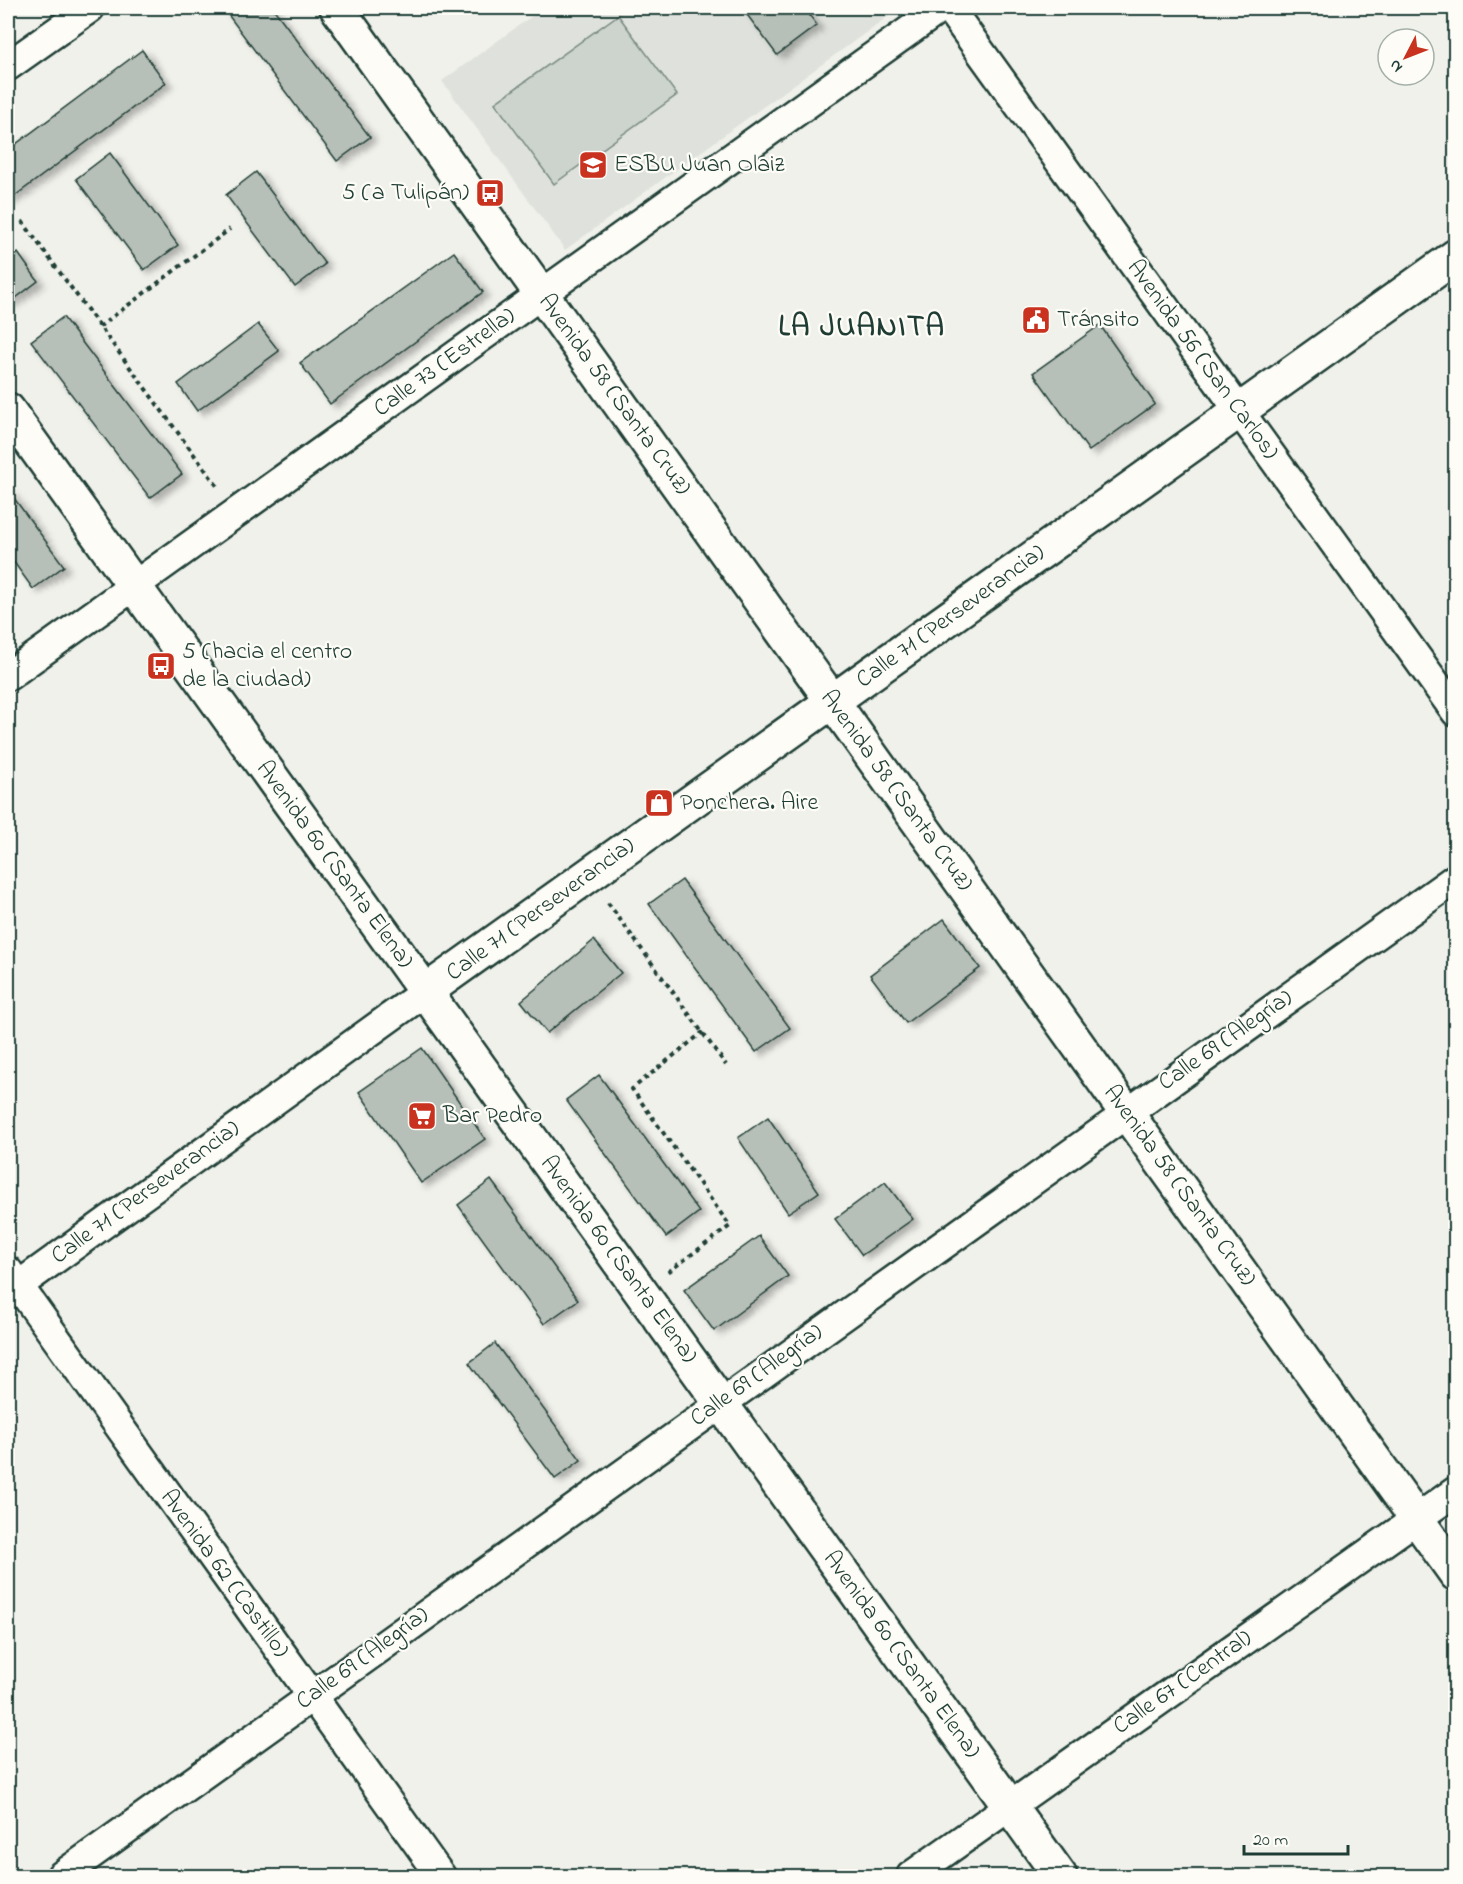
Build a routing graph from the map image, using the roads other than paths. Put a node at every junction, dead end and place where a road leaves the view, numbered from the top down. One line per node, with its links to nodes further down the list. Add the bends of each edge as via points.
1 (90, 8): 5 (street)
2 (337, 8): 7 (street, Avenida 58 (Santa Cruz))
3 (942, 8): 7 (street, Calle 73 (Estrella))
4 (949, 8): 9 (street, Avenida 56 (San Carlos))
5 (8, 66)
6 (1455, 256): 9 (street, Calle 71 (Perseverancia))
7 (542, 294): 10 (street, Calle 73 (Estrella)); 12 (street, Avenida 58 (Santa Cruz))
8 (8, 410): 10 (street, Avenida 60 (Santa Elena))
9 (1238, 410): 12 (street, Calle 71 (Perseverancia)); 13 (street, Avenida 56 (San Carlos))
10 (134, 586): 11 (street, Calle 73 (Estrella)); 15 (street, Avenida 60 (Santa Elena))
11 (8, 676)
12 (832, 702): 15 (street, Calle 71 (Perseverancia)); 16 (street, Avenida 58 (Santa Cruz))
13 (1455, 712)
14 (1455, 878): 16 (street, Calle 69 (Alegría))
15 (425, 992): 17 (street, Calle 71 (Perseverancia)); 18 (street, Avenida 60 (Santa Elena))
16 (1126, 1113): 18 (street, Calle 69 (Alegría)); 20 (street, Avenida 58 (Santa Cruz))
17 (11, 1283): 22 (street, Avenida 62 (Castillo))
18 (720, 1402): 22 (street, Calle 69 (Alegría)); 23 (street, Avenida 60 (Santa Elena))
19 (1455, 1491): 20 (street, Calle 67 (Central))
20 (1416, 1519): 21 (street, Avenida 58 (Santa Cruz)); 23 (street, Calle 67 (Central))
21 (1455, 1574)
22 (312, 1696): 24 (street, Calle 69 (Alegría)); 25 (street, Avenida 62 (Castillo))
23 (1009, 1805): 26 (street, Calle 67 (Central)); 27 (street, Avenida 60 (Santa Elena))
24 (61, 1876)
25 (441, 1876)
26 (911, 1876)
27 (1060, 1876)

